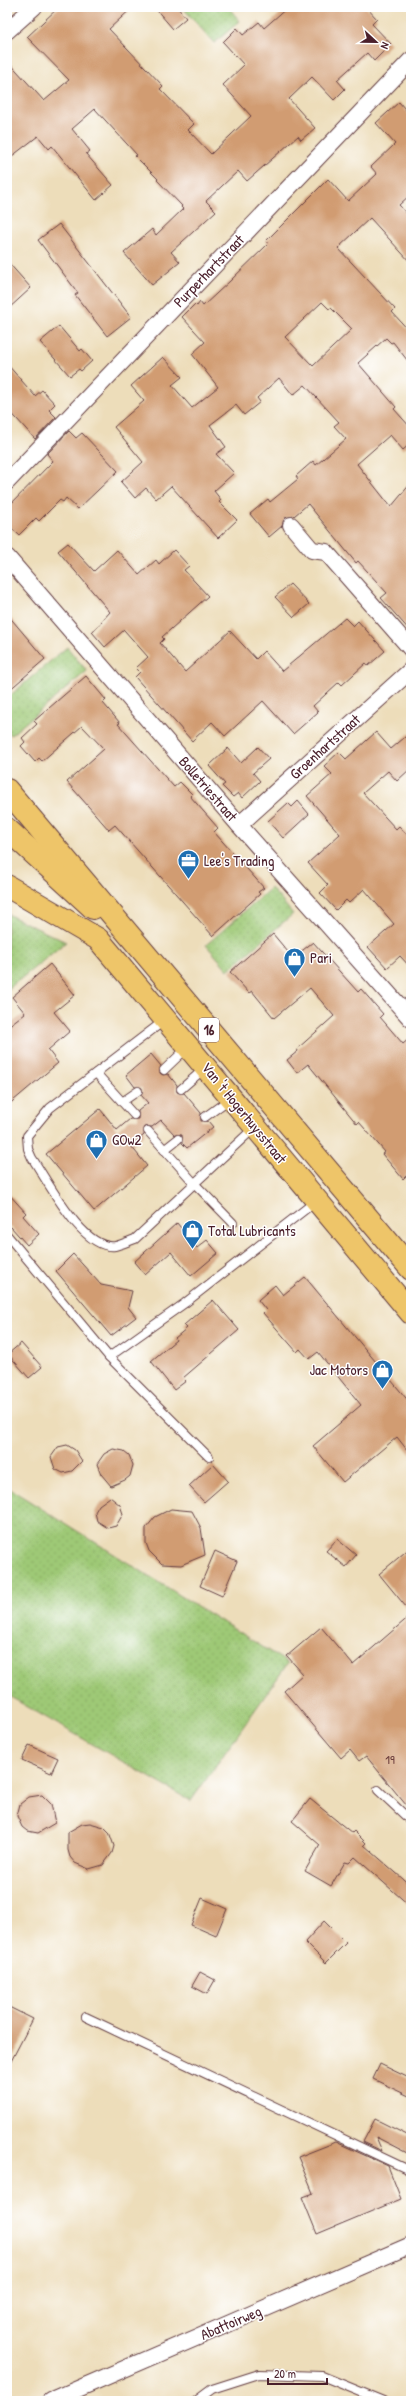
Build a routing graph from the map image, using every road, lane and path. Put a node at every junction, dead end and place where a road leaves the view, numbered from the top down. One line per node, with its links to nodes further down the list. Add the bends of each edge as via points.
1 (34, 7): 2 (street)
2 (7, 31)
3 (411, 60): 4 (street, Purperhartstraat)
4 (7, 482)
5 (291, 525): 7 (street, via 312,550 326,552)
6 (7, 557): 10 (street, Bolletriestraat)
7 (411, 649)
8 (411, 670): 10 (street, Groenhartstraat)
9 (7, 790): 13 (main road, Van 't Hogerhuysstraat / 16)
10 (239, 824): 15 (street, Bolletriestraat)
11 (7, 829): 13 (main road, Van 't Hogerhuysstraat, via 73,892)
12 (7, 886): 14 (main road, Van 't Hogerhuysstraat / 16, via 98,938)
13 (135, 942): 34 (main road, Van 't Hogerhuysstraat / 16)
14 (166, 1018): 16 (main road, Van 't Hogerhuysstraat / 16); 19 (lane)
15 (411, 1019)
16 (190, 1046): 17 (main road, Van 't Hogerhuysstraat / 16); 18 (lane)
17 (206, 1067): 20 (lane); 22 (main road, Van 't Hogerhuysstraat / 16)
18 (164, 1070)
19 (96, 1073): 23 (lane); 30 (lane, via 50,1108 27,1136 32,1158 76,1224 93,1240 114,1246 135,1239)
20 (181, 1089)
21 (138, 1091): 23 (lane)
22 (231, 1097): 25 (lane); 26 (main road, Van 't Hogerhuysstraat / 16)
23 (122, 1102): 24 (lane)
24 (134, 1115)
25 (205, 1117)
26 (256, 1126): 30 (lane); 31 (main road, Van 't Hogerhuysstraat / 16)
27 (148, 1131): 29 (lane)
28 (178, 1139): 29 (lane)
29 (164, 1150): 30 (lane)
30 (195, 1184): 32 (lane)
31 (316, 1200): 35 (main road, Van 't Hogerhuysstraat / 16); 36 (lane, via 186,1303)
32 (233, 1223)
33 (7, 1235): 36 (lane)
34 (411, 1269)
35 (411, 1313)
36 (109, 1357): 37 (lane)
37 (209, 1456)
38 (378, 1790): 39 (lane)
39 (411, 1821)
40 (86, 2017): 41 (lane)
41 (411, 2171)
42 (411, 2245): 43 (street, Abattoirweg)
43 (50, 2401)
44 (196, 2401): 45 (lane, via 212,2389 259,2374 322,2376)
45 (383, 2401)

